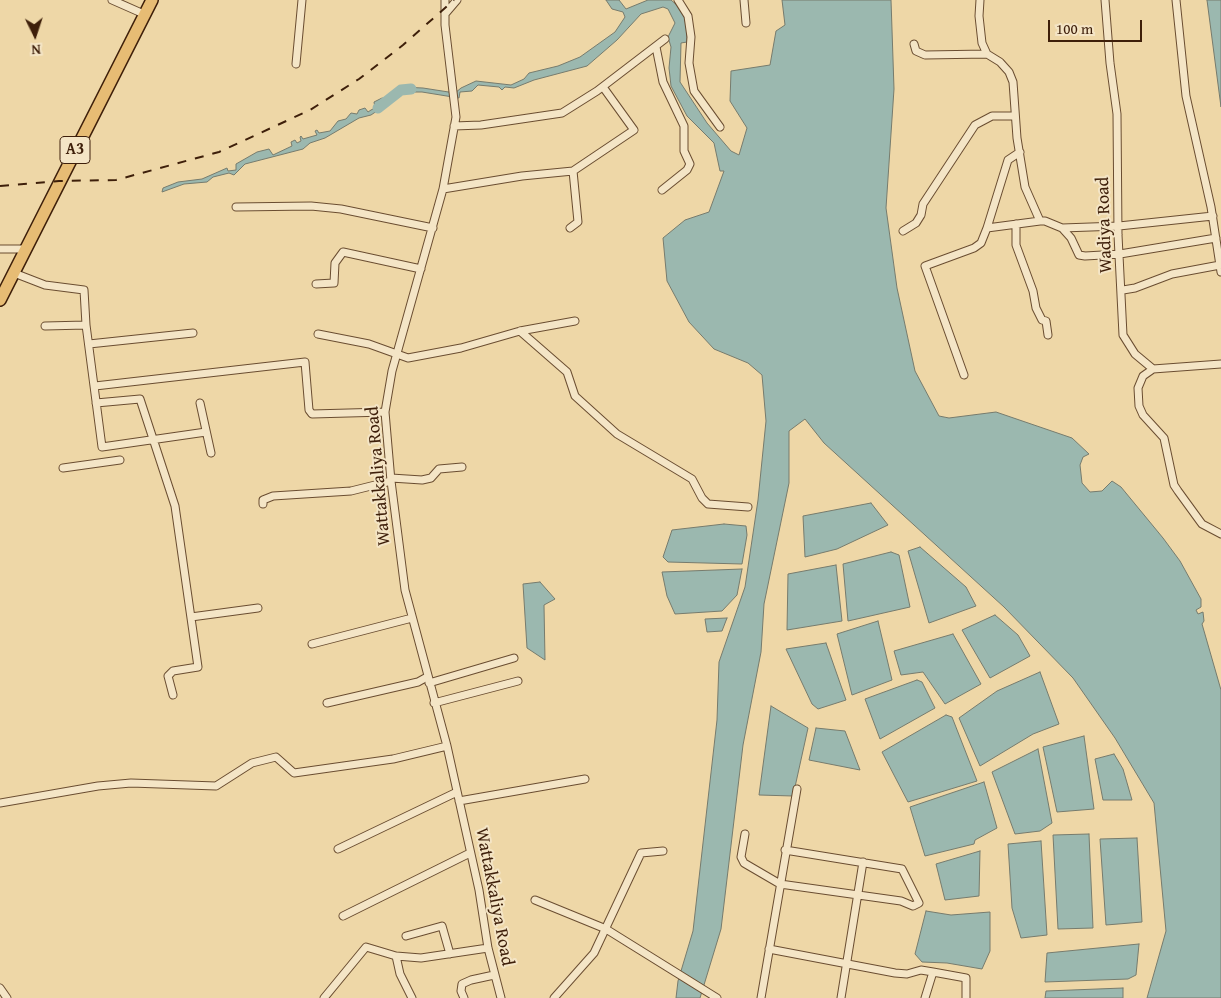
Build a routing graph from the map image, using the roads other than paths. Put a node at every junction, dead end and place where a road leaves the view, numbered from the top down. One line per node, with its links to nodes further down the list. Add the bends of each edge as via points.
1 (112, 0): 12 (street)
2 (152, 0): 12 (highway, A3)
3 (302, 0): 18 (street)
4 (445, 0): 11 (street, Wattakkaliya Road)
5 (457, 0): 11 (street)
6 (678, 0): 22 (street, via 688,16 691,37 689,63 694,91)
7 (744, 0): 13 (street)
8 (980, 0): 17 (street, via 982,43)
9 (1105, 0): 31 (street, Wadiya Road, via 1117,114)
10 (1176, 0): 28 (street, via 1186,96)
11 (445, 14): 21 (street, Wattakkaliya Road, via 455,105)
12 (146, 15): 39 (highway, A3)
13 (746, 23)
14 (665, 39): 16 (street)
15 (914, 44): 17 (street, via 916,51 925,55)
16 (655, 48): 19 (street); 26 (street, via 663,82 684,126 684,151 690,164)
17 (987, 54): 20 (street, via 1009,72 1013,82)
18 (296, 64)
19 (603, 87): 21 (street, via 562,113); 24 (street, via 634,130)
20 (1015, 116): 23 (street); 36 (street, via 992,116 975,125 923,204 916,223)
21 (454, 126): 25 (street, Wattakkaliya Road)
22 (720, 127)
23 (1020, 152): 29 (street, via 1025,187); 34 (street, via 1008,160)
24 (573, 171): 25 (street); 33 (street, via 578,222)
25 (442, 190): 32 (street, Wattakkaliya Road)
26 (662, 190)
27 (236, 207): 32 (street, via 318,207)
28 (1213, 216): 31 (street); 37 (street)
29 (1040, 221): 30 (street); 35 (street)
30 (1016, 224): 34 (street); 53 (street, via 1016,245)
31 (1118, 226): 35 (street); 40 (street, Wadiya Road)
32 (433, 228): 42 (street, Wattakkaliya Road)
33 (570, 228)
34 (987, 228): 58 (street, via 982,243 974,248 925,266)
35 (1062, 228): 40 (street, via 1079,255)
36 (903, 231)
37 (1216, 238): 40 (street); 41 (street)
38 (0, 249): 39 (street)
39 (26, 249): 43 (highway, A3)
40 (1120, 254): 45 (street, Wadiya Road)
41 (1220, 268): 45 (street, via 1172,274)
42 (421, 269): 44 (street, via 343,252 336,263 334,283); 55 (street, Wattakkaliya Road)
43 (14, 273): 46 (highway, A3); 48 (street, via 45,285 84,290)
44 (316, 284)
45 (1123, 290): 57 (street, Wadiya Road, via 1123,335 1136,354)
46 (0, 300)
47 (575, 321): 50 (street)
48 (86, 325): 49 (street); 54 (street)
49 (45, 326)
50 (520, 331): 55 (street, via 461,348 408,358); 73 (street, via 567,372 576,396 618,434 692,479 708,504)
51 (193, 333): 54 (street)
52 (318, 334): 55 (street, via 368,344)
53 (1048, 335)
54 (89, 344): 59 (street)
55 (397, 354): 62 (street, Wattakkaliya Road)
56 (1221, 364): 57 (street)
57 (1153, 369): 74 (street, via 1144,376 1138,388 1139,406 1164,438 1174,485 1202,524)
58 (964, 375)
59 (95, 386): 60 (street); 62 (street, via 304,362 312,414)
60 (96, 403): 64 (street, via 140,399); 65 (street)
61 (200, 403): 63 (street)
62 (385, 412): 71 (street, Wattakkaliya Road)
63 (206, 432): 64 (street); 66 (street)
64 (154, 440): 65 (street); 76 (street, via 174,506)
65 (102, 447): 68 (street)
66 (210, 453)
67 (120, 460): 68 (street)
68 (104, 462): 70 (street)
69 (462, 467): 71 (street, via 439,469 431,478 422,480)
70 (63, 468)
71 (391, 480): 72 (street, via 350,491 273,496 263,500); 77 (street, Wattakkaliya Road, via 405,590)
72 (263, 504)
73 (748, 507)
74 (1221, 534)
75 (258, 608): 76 (street)
76 (191, 617): 82 (street, via 198,667 173,671 168,676)
77 (412, 618): 78 (street); 80 (street, Wattakkaliya Road)
78 (312, 644)
79 (514, 658): 80 (street)
80 (428, 680): 83 (street); 84 (street, Wattakkaliya Road)
81 (518, 681): 84 (street)
82 (173, 695)
83 (327, 703)
84 (434, 703): 85 (street, Wattakkaliya Road)
85 (447, 746): 88 (street, Wattakkaliya Road); 90 (street, via 393,759 294,773 276,757 252,764 216,786 131,783)
86 (584, 779): 89 (street)
87 (797, 789): 93 (street)
88 (457, 792): 89 (street, Wattakkaliya Road); 92 (street)
89 (459, 801): 95 (street, Wattakkaliya Road)
90 (0, 803)
91 (745, 834): 97 (street, via 741,857 744,863)
92 (338, 849)
93 (785, 850): 96 (street); 97 (street)
94 (663, 852): 101 (street, via 641,853)
95 (470, 853): 100 (street); 103 (street, Wattakkaliya Road)
96 (863, 862): 98 (street); 98 (street, via 902,869 919,903 914,906 901,901)
97 (780, 884): 98 (street); 104 (street)
98 (858, 896): 107 (street)
99 (535, 900): 101 (street)
100 (342, 916)
101 (606, 929): 116 (street, via 594,953); 117 (street)
102 (406, 936): 105 (street, via 442,926)
103 (488, 948): 105 (street); 109 (street, Wattakkaliya Road)
104 (769, 949): 107 (street); 118 (street)
105 (450, 954): 106 (street, via 421,958)
106 (396, 956): 112 (street, via 366,947); 113 (street, via 400,974)
107 (846, 965): 108 (street, via 907,974 921,970); 119 (street)
108 (934, 972): 120 (street); 121 (street, via 966,978)
109 (494, 975): 114 (street, via 462,984); 115 (street, Wattakkaliya Road)
110 (0, 988): 111 (street)
111 (7, 998)
112 (324, 998)
113 (412, 998)
114 (464, 998)
115 (501, 998)
116 (554, 998)
117 (717, 998)
118 (761, 998)
119 (841, 998)
120 (925, 998)
121 (966, 998)

